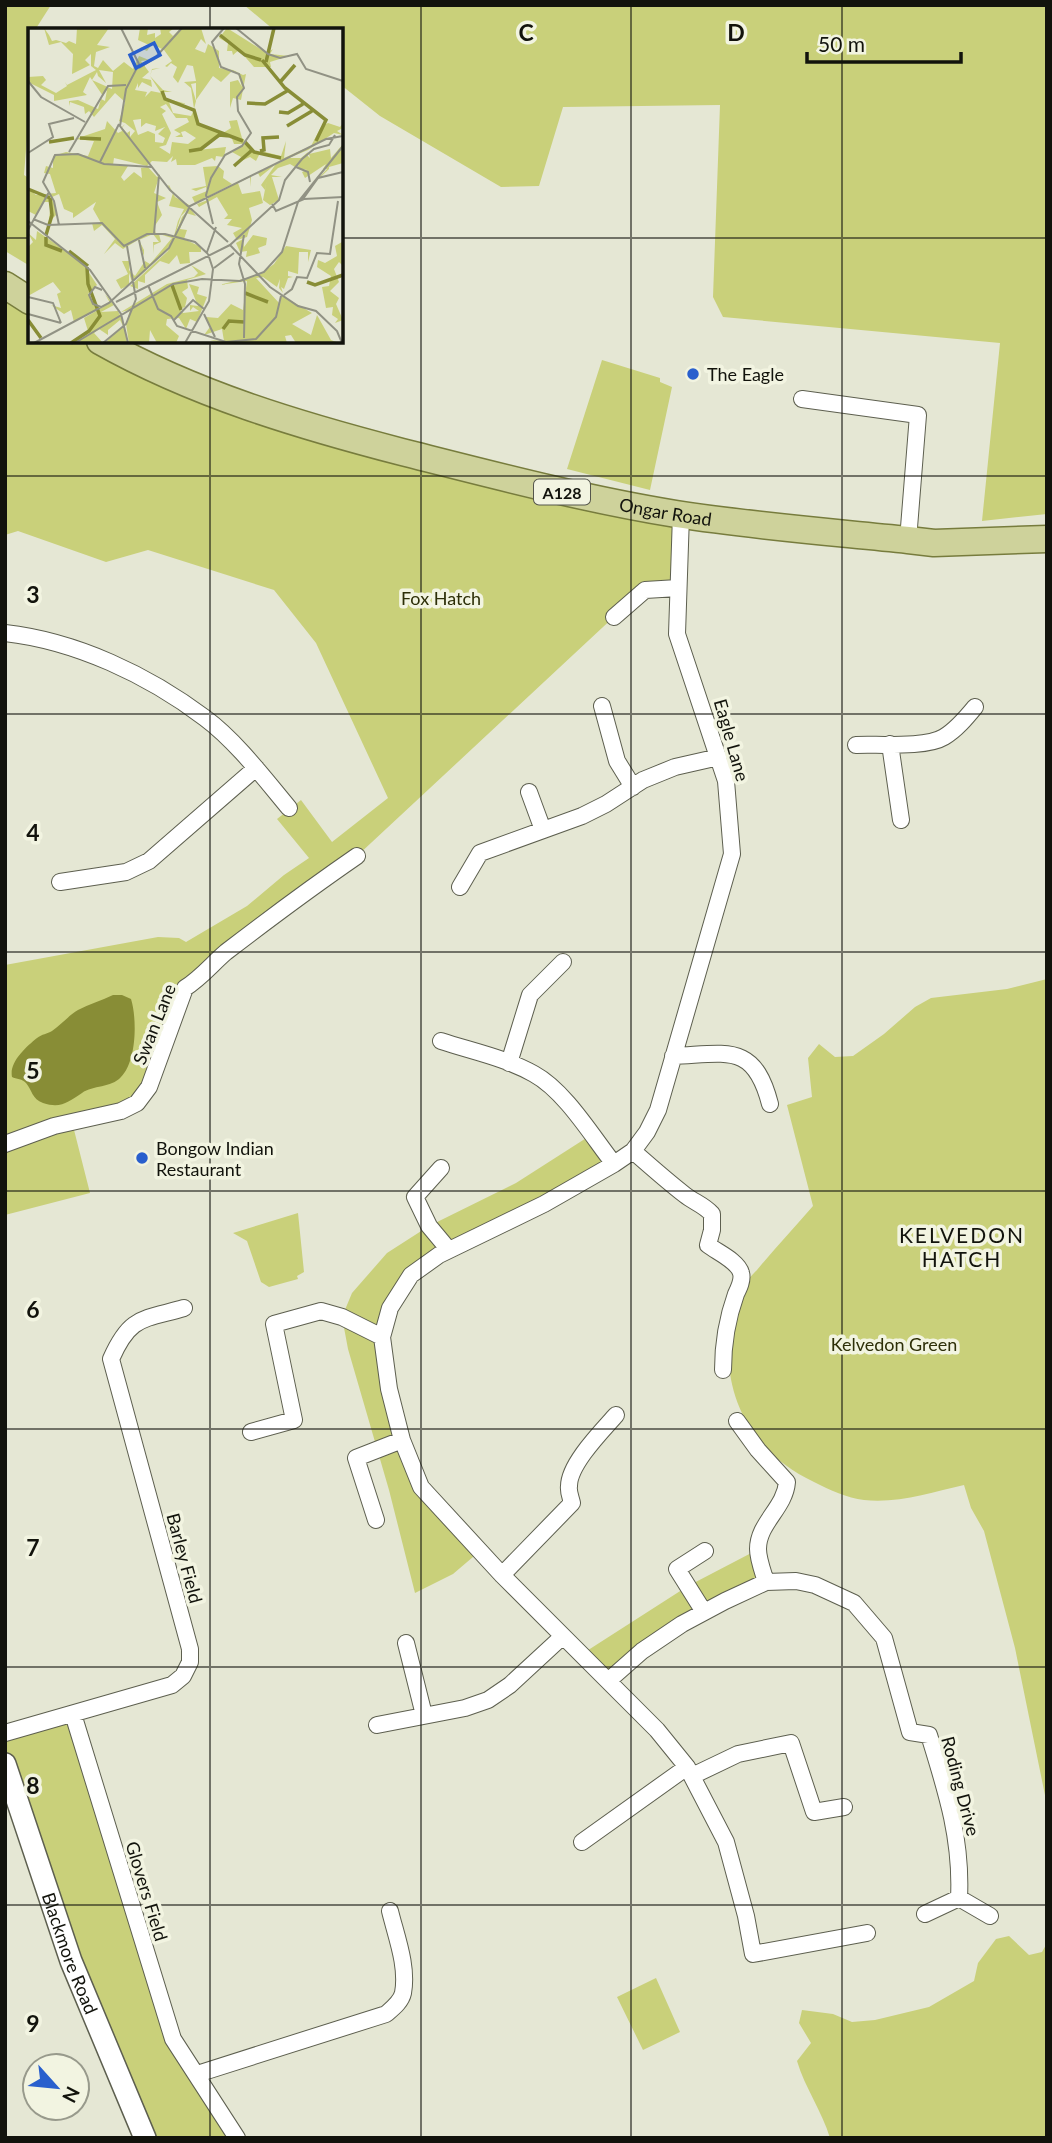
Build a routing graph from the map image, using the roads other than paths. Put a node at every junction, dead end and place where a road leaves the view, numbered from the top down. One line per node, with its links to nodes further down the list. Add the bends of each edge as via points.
1 (5, 285): 2 (main road)
2 (28, 300)
3 (104, 343): 5 (main road, Ongar Road / A128, via 236,403 317,429 582,497)
4 (802, 398): 7 (street, via 918,415)
5 (681, 515): 7 (main road, Ongar Road / A128); 8 (street, Eagle Lane)
6 (1047, 538): 7 (main road, Ongar Road / A128)
7 (908, 540)
8 (678, 588): 9 (street, via 645,590); 15 (street, Eagle Lane, via 677,634)
9 (614, 617)
10 (5, 633): 16 (street, via 85,651 118,665 206,719)
11 (602, 706): 17 (street, via 617,761)
12 (975, 707): 13 (street, via 941,739)
13 (890, 744): 14 (street); 20 (street)
14 (856, 745)
15 (719, 757): 17 (street, via 675,767); 27 (street, Eagle Lane, via 727,789 732,854)
16 (256, 768): 19 (street); 23 (street, via 149,861 127,872)
17 (633, 787): 21 (street, via 582,817)
18 (529, 792): 21 (street)
19 (289, 808)
20 (901, 820)
21 (544, 830): 24 (street, via 480,853)
22 (357, 856): 30 (street, Swan Lane, via 279,911 185,988 149,1087 137,1103)
23 (60, 882)
24 (460, 887)
25 (563, 962): 28 (street, via 530,995)
26 (441, 1041): 28 (street)
27 (673, 1056): 29 (street, via 730,1053 749,1062 764,1080); 31 (street, Eagle Lane, via 658,1110)
28 (509, 1063): 32 (street, via 536,1075 558,1093)
29 (770, 1104)
30 (5, 1144)
31 (634, 1151): 32 (street, Eagle Lane); 37 (street, via 668,1182 705,1206 712,1214 708,1245 737,1265 741,1273 723,1346)
32 (614, 1164): 34 (street, Eagle Lane)
33 (441, 1168): 34 (street, via 415,1197 429,1226)
34 (449, 1250): 36 (street, via 411,1275 390,1308)
35 (184, 1308): 50 (street, Barley Field, via 128,1327 111,1359 190,1662 172,1685)
36 (382, 1337): 40 (street, via 321,1311 274,1324 294,1420); 41 (street)
37 (723, 1370)
38 (616, 1415): 44 (street, via 589,1445 570,1478 572,1503)
39 (737, 1421): 45 (street, via 787,1482 786,1493 760,1532 758,1550)
40 (251, 1432)
41 (402, 1440): 42 (street, via 356,1458); 44 (street, via 422,1487)
42 (376, 1520)
43 (705, 1551): 46 (street, via 677,1569)
44 (502, 1575): 47 (street)
45 (766, 1582): 46 (street, Roding Drive); 58 (street, Roding Drive, via 796,1581 840,1596 854,1603 884,1638 910,1732 929,1735 947,1792 960,1853)
46 (704, 1612): 49 (street, Roding Drive, via 642,1651)
47 (563, 1636): 49 (street); 51 (street, via 488,1700)
48 (406, 1643): 51 (street)
49 (608, 1681): 55 (street, via 657,1730)
50 (73, 1714): 53 (street, Barley Field); 63 (street, Glovers Field, via 173,2039)
51 (424, 1715): 52 (street)
52 (377, 1725)
53 (5, 1733)
54 (5, 1764): 64 (street, Blackmore Road, via 71,1961)
55 (689, 1772): 56 (street, via 738,1754 792,1743 814,1812); 57 (street); 62 (street, via 726,1842 753,1954)
56 (844, 1807)
57 (582, 1842)
58 (959, 1898): 60 (street); 61 (street)
59 (390, 1911): 63 (street, via 403,1964 403,1994 397,2005 386,2014)
60 (925, 1914)
61 (989, 1916)
62 (867, 1933)
63 (197, 2074): 65 (street, Glovers Field)
64 (145, 2138)
65 (237, 2138)

